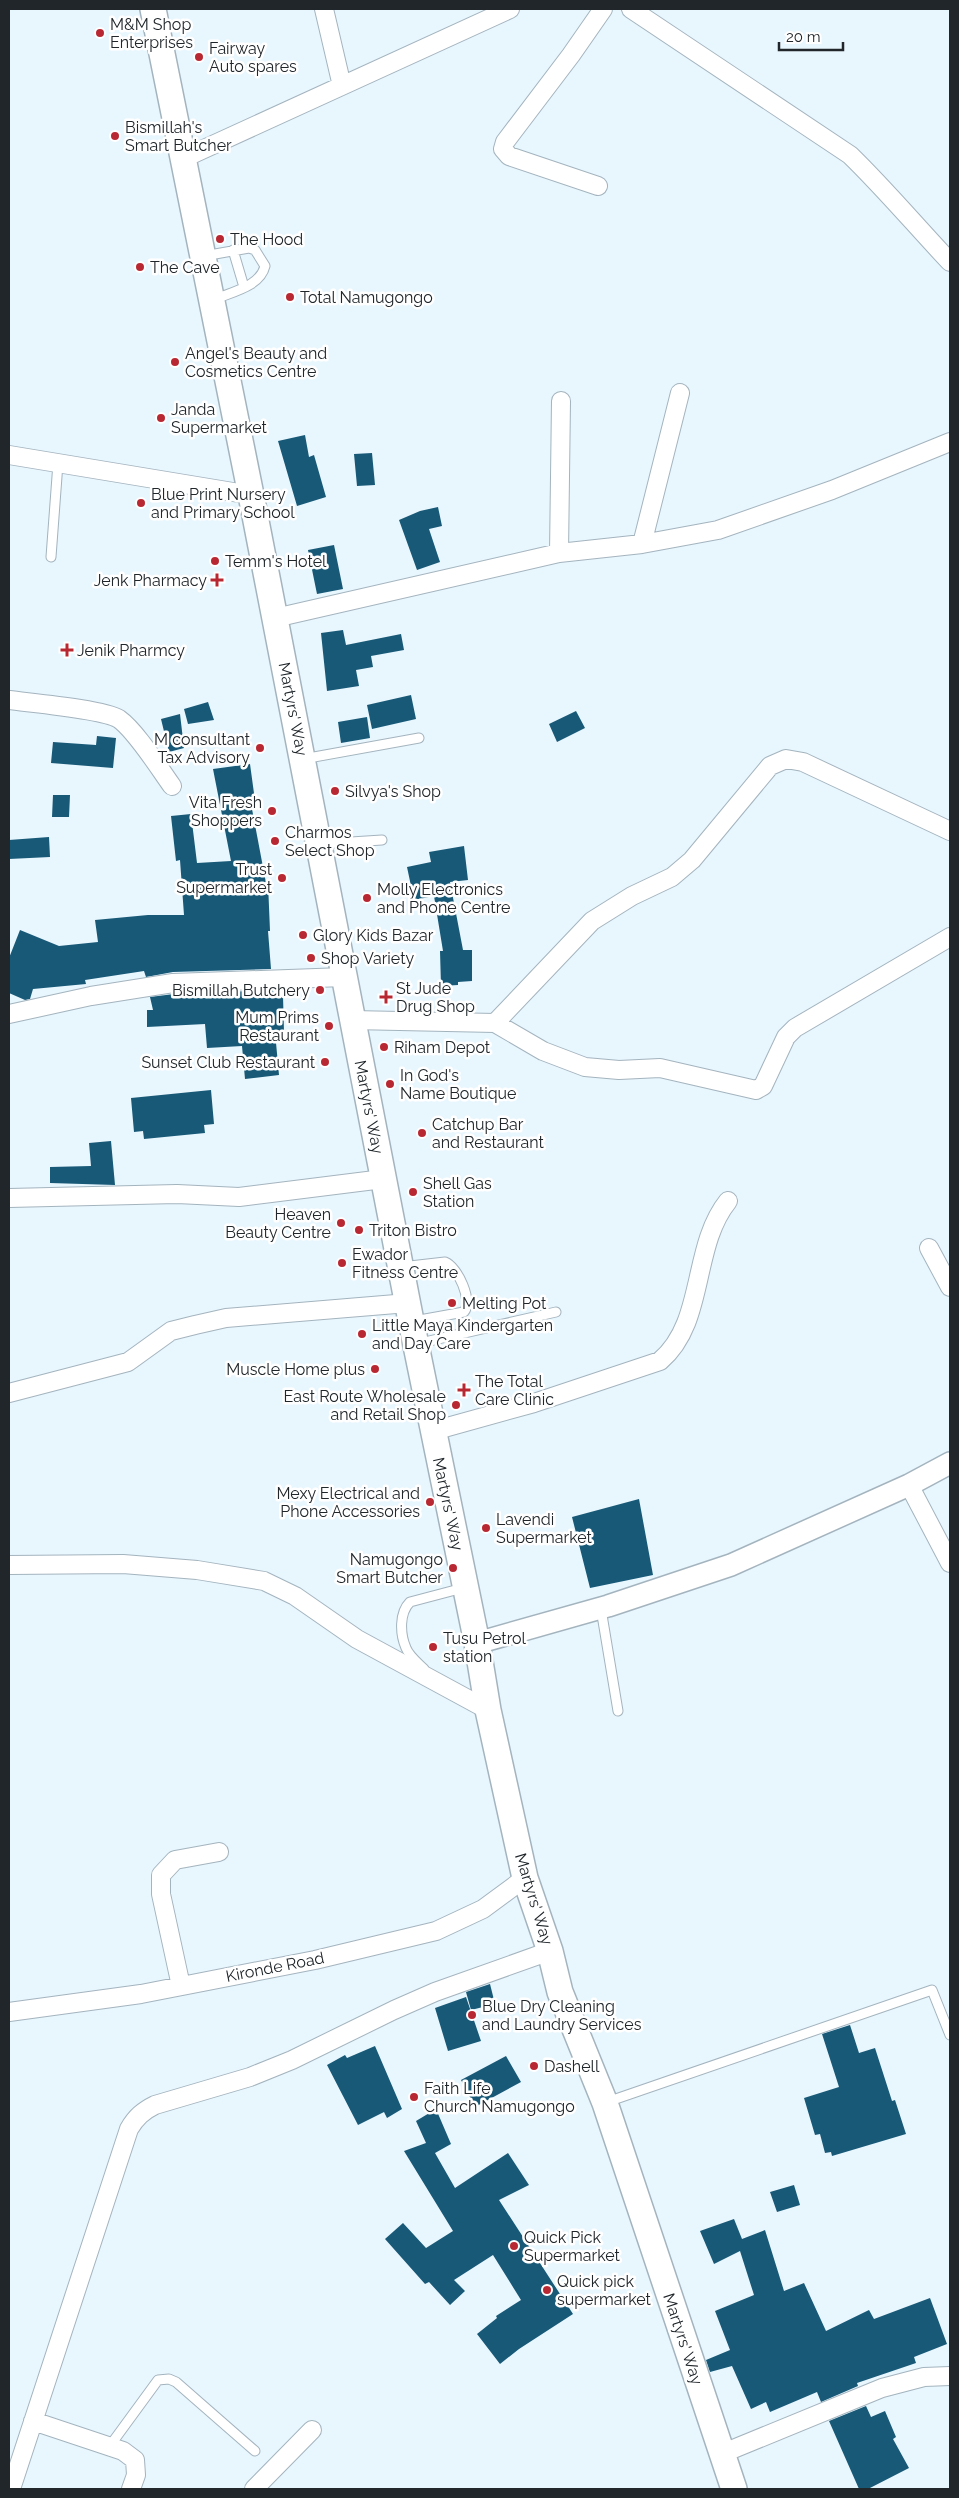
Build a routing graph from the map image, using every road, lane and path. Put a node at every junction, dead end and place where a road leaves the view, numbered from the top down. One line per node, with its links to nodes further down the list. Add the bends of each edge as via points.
1 (153, 9): 7 (main road, Martyrs' Way)
2 (324, 9): 6 (street)
3 (510, 9): 6 (street)
4 (603, 9): 8 (street, via 503,149 509,156)
5 (631, 9): 11 (street, via 850,155)
6 (342, 86): 7 (street)
7 (182, 159): 10 (main road, Martyrs' Way)
8 (598, 186)
9 (233, 250): 10 (lane); 12 (lane); 12 (lane, via 255,250 266,266 255,283)
10 (202, 256): 13 (main road, Martyrs' Way)
11 (950, 262)
12 (244, 287): 13 (lane)
13 (211, 301): 19 (main road, Martyrs' Way)
14 (680, 393): 20 (street)
15 (561, 401): 21 (street)
16 (950, 442): 20 (street, via 755,518 718,530)
17 (9, 455): 18 (street)
18 (58, 463): 19 (street); 22 (lane)
19 (251, 495): 23 (main road, Martyrs' Way)
20 (642, 544): 21 (street)
21 (559, 553): 23 (street)
22 (51, 557)
23 (275, 618): 26 (main road, Martyrs' Way)
24 (9, 700): 27 (street, via 97,712 119,719)
25 (419, 738): 26 (lane)
26 (302, 759): 30 (main road, Martyrs' Way)
27 (172, 786)
28 (950, 831): 35 (street, via 803,762 786,759 770,766 692,860 672,877 632,896 592,921)
29 (382, 840): 30 (lane)
30 (318, 844): 32 (main road, Martyrs' Way)
31 (950, 938): 35 (street, via 795,1028 786,1037 763,1086 756,1090 660,1068 585,1068 543,1051)
32 (344, 977): 33 (street, via 173,983); 34 (main road, Martyrs' Way)
33 (9, 1014)
34 (352, 1020): 35 (street); 36 (main road, Martyrs' Way)
35 (495, 1023)
36 (383, 1179): 37 (street, via 239,1197 177,1194); 40 (main road, Martyrs' Way)
37 (9, 1198)
38 (728, 1201): 45 (street, via 708,1242 683,1333 673,1350 660,1361 534,1403)
39 (929, 1248): 41 (street)
40 (401, 1267): 43 (main road, Martyrs' Way); 43 (lane, via 445,1262 452,1265 458,1272 467,1303 464,1312)
41 (950, 1288)
42 (556, 1312): 43 (lane)
43 (412, 1323): 44 (street, via 226,1318 171,1331 128,1362); 45 (main road, Martyrs' Way)
44 (9, 1393)
45 (433, 1431): 50 (main road, Martyrs' Way)
46 (950, 1463): 47 (street)
47 (909, 1485): 48 (street); 51 (street, via 731,1565)
48 (950, 1562)
49 (9, 1565): 53 (street, via 123,1564 198,1570 264,1581 295,1596 357,1639)
50 (466, 1588): 52 (main road, Martyrs' Way); 53 (lane, via 410,1602 404,1608 401,1617 406,1647)
51 (600, 1608): 52 (street); 55 (lane)
52 (477, 1642): 54 (main road, Martyrs' Way)
53 (433, 1678): 54 (street)
54 (488, 1710): 57 (main road, Martyrs' Way)
55 (618, 1711)
56 (218, 1852): 59 (street, via 175,1860 160,1875 161,1894)
57 (525, 1878): 58 (main road, Martyrs' Way); 59 (street, Kironde Road, via 483,1909 436,1931 314,1960)
58 (550, 1951): 62 (main road, Martyrs' Way, via 560,1992); 64 (street, via 435,1992 292,2060 144,2110 129,2129)
59 (181, 1986): 60 (street, Kironde Road)
60 (9, 2012)
61 (950, 2035): 62 (lane, via 932,1990)
62 (605, 2103): 68 (main road, Martyrs' Way)
63 (950, 2376): 68 (street, via 924,2377 882,2388)
64 (33, 2421): 66 (street); 69 (street)
65 (312, 2430): 71 (street)
66 (109, 2447): 67 (lane, via 158,2380 169,2380 176,2382); 70 (street, via 123,2451 135,2460 136,2475)
67 (255, 2451)
68 (721, 2454): 72 (main road, Martyrs' Way)
69 (11, 2489)
70 (131, 2489)
71 (254, 2489)
72 (734, 2489)

